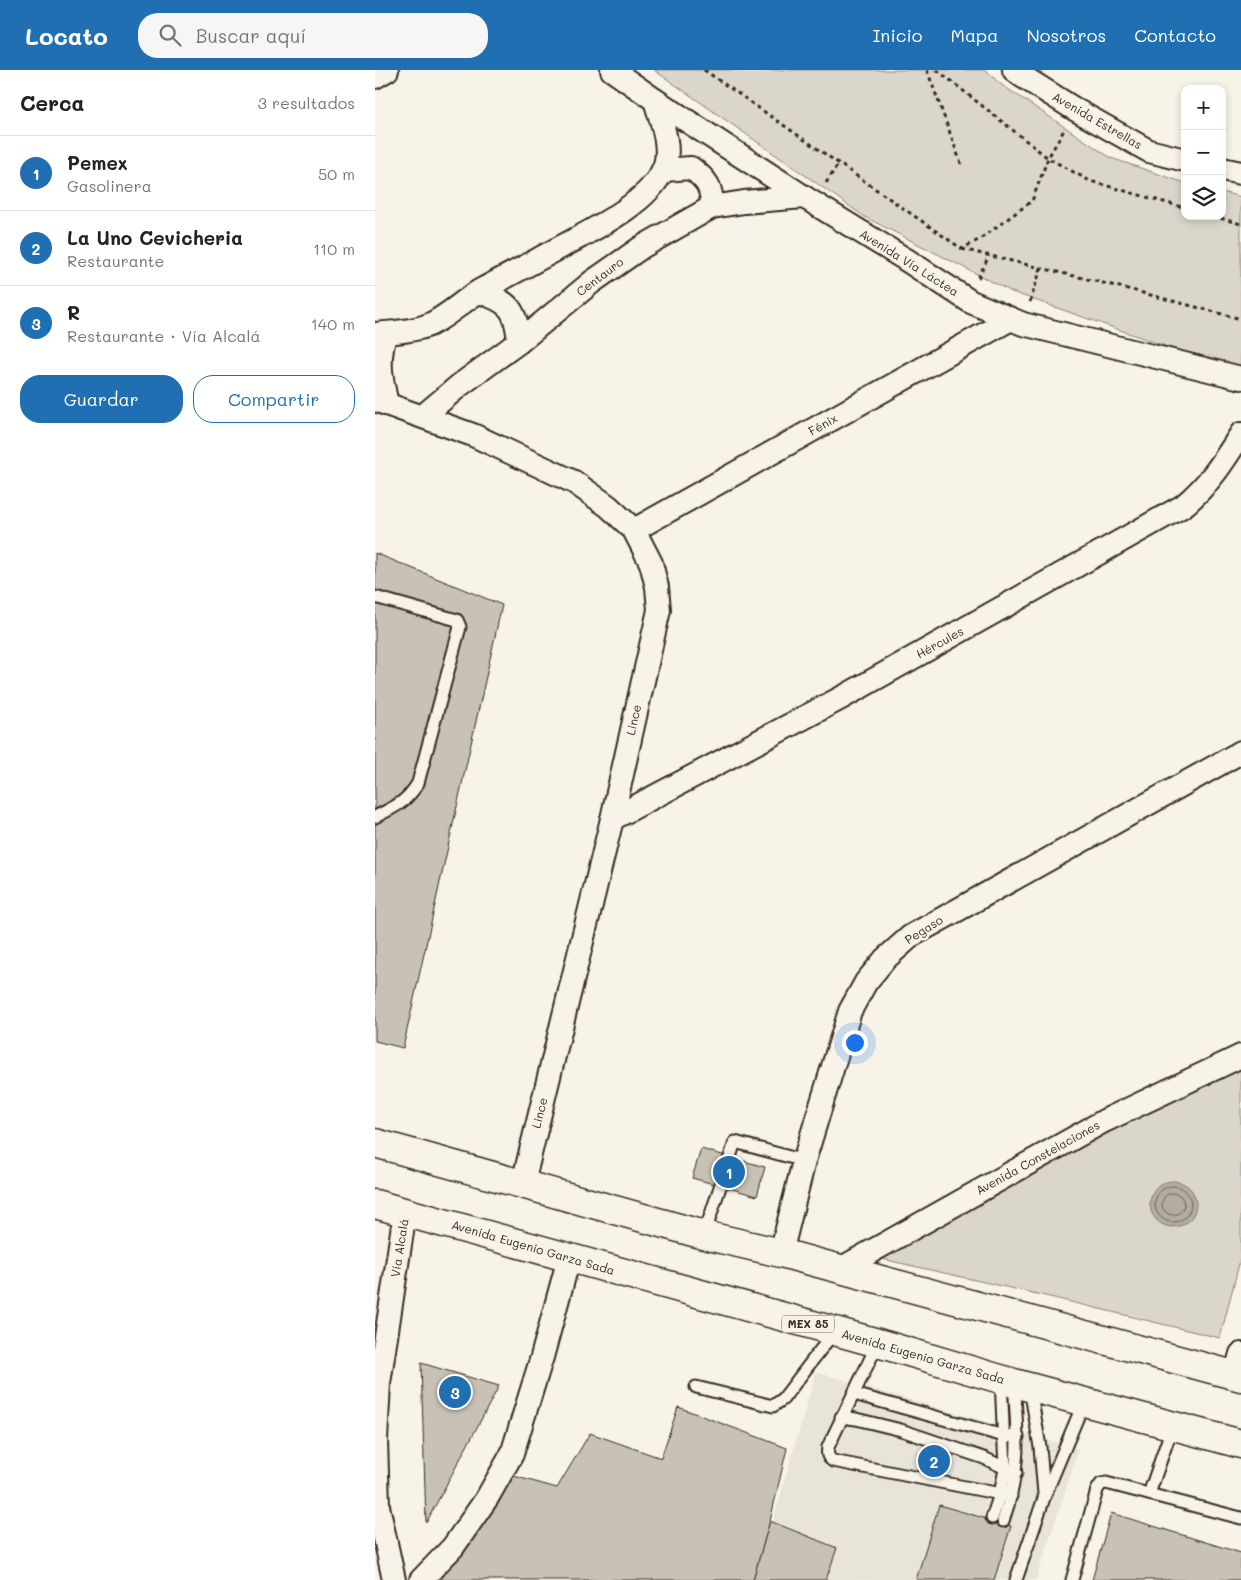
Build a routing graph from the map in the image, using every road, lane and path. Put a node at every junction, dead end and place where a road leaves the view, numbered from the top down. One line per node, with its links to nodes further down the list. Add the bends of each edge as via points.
1 (387, 70): 7 (street)
2 (612, 70): 8 (street, Avenida Vía Láctea)
3 (705, 70): 21 (path)
4 (927, 70): 12 (path)
5 (937, 70): 10 (path)
6 (1020, 72): 9 (street, Avenida Estrellas)
7 (375, 77)
8 (655, 100): 13 (street, via 665,133); 16 (street, Avenida Vía Láctea)
9 (1076, 110): 10 (path); 11 (street, Avenida Estrellas, via 1149,151)
10 (1048, 158): 18 (path, via 1090,181); 21 (path, via 1032,201)
11 (1181, 159)
12 (962, 166)
13 (663, 170): 17 (street, via 691,168 700,174 712,194); 25 (street, via 649,188 622,212)
14 (1226, 170): 15 (street)
15 (1241, 174)
16 (804, 197): 17 (street, Centauro); 29 (street, Avenida Vía Láctea, via 971,302)
17 (712, 207): 31 (street, Centauro, via 616,265)
18 (1181, 207)
19 (1226, 220): 20 (path)
20 (1241, 224)
21 (961, 249): 22 (path)
22 (1041, 268): 26 (path); 28 (path)
23 (977, 280): 24 (path)
24 (986, 283)
25 (479, 292): 30 (street, via 429,325); 31 (street, via 507,305 514,314)
26 (1031, 298): 27 (path); 29 (path)
27 (1040, 302)
28 (1241, 319)
29 (1017, 322): 32 (street, Avenida Vía Láctea); 36 (street, Fénix)
30 (380, 334): 33 (street)
31 (519, 342): 34 (street, Centauro)
32 (1241, 378)
33 (381, 402): 34 (street, Lince)
34 (423, 416): 36 (street, Lince, via 473,435 574,482)
35 (1241, 434): 40 (street, Hércules, via 1214,475 1183,506 843,697)
36 (634, 530): 40 (street, Lince, via 651,563 659,610)
37 (375, 597): 39 (lane, via 457,620 460,627 418,783 406,800)
38 (1241, 752): 43 (street, Pegaso, via 911,936 885,959 866,982 850,1011)
39 (375, 817)
40 (612, 819): 44 (street, Lince)
41 (1241, 1056): 50 (street, Avenida Constelaciones, via 1104,1121)
42 (375, 1143): 44 (highway)
43 (804, 1161): 47 (lane, via 735,1142); 48 (street, Pegaso)
44 (523, 1183): 47 (highway)
45 (375, 1204): 46 (highway, Avenida Eugenio Garza Sada / MEX 85)
46 (405, 1212): 49 (highway, Avenida Eugenio Garza Sada / MEX 85); 70 (street, Vía Alcalá, via 379,1384 376,1440 378,1506)
47 (704, 1235): 48 (highway)
48 (781, 1253): 50 (highway)
49 (569, 1258): 51 (highway, Avenida Eugenio Garza Sada / MEX 85); 71 (street, via 511,1454 487,1498 453,1547)
50 (840, 1270): 53 (highway)
51 (834, 1332): 52 (highway, Avenida Eugenio Garza Sada / MEX 85); 55 (lane, via 783,1399 773,1406)
52 (878, 1343): 54 (highway, Avenida Eugenio Garza Sada / MEX 85); 56 (lane)
53 (1239, 1369)
54 (1015, 1383): 57 (highway, Avenida Eugenio Garza Sada / MEX 85); 60 (lane); 61 (lane); 67 (lane, via 1040,1447)
55 (695, 1388)
56 (854, 1394): 58 (lane); 60 (lane)
57 (1084, 1402): 59 (highway, Avenida Eugenio Garza Sada / MEX 85); 67 (lane)
58 (841, 1417): 63 (lane, via 901,1430 985,1458); 66 (lane, via 827,1453 833,1461)
59 (1173, 1425): 62 (highway, Avenida Eugenio Garza Sada / MEX 85); 65 (lane)
60 (1004, 1436): 61 (lane); 63 (lane)
61 (1018, 1437): 64 (lane)
62 (1241, 1444)
63 (1005, 1469): 64 (lane); 66 (lane)
64 (1016, 1473): 66 (lane)
65 (1149, 1494): 68 (lane); 73 (lane, via 1105,1483 1099,1486)
66 (1006, 1495): 69 (lane)
67 (1045, 1495): 72 (lane)
68 (1241, 1518)
69 (998, 1519)
70 (394, 1580)
71 (421, 1580)
72 (1016, 1580)
73 (1071, 1580)

